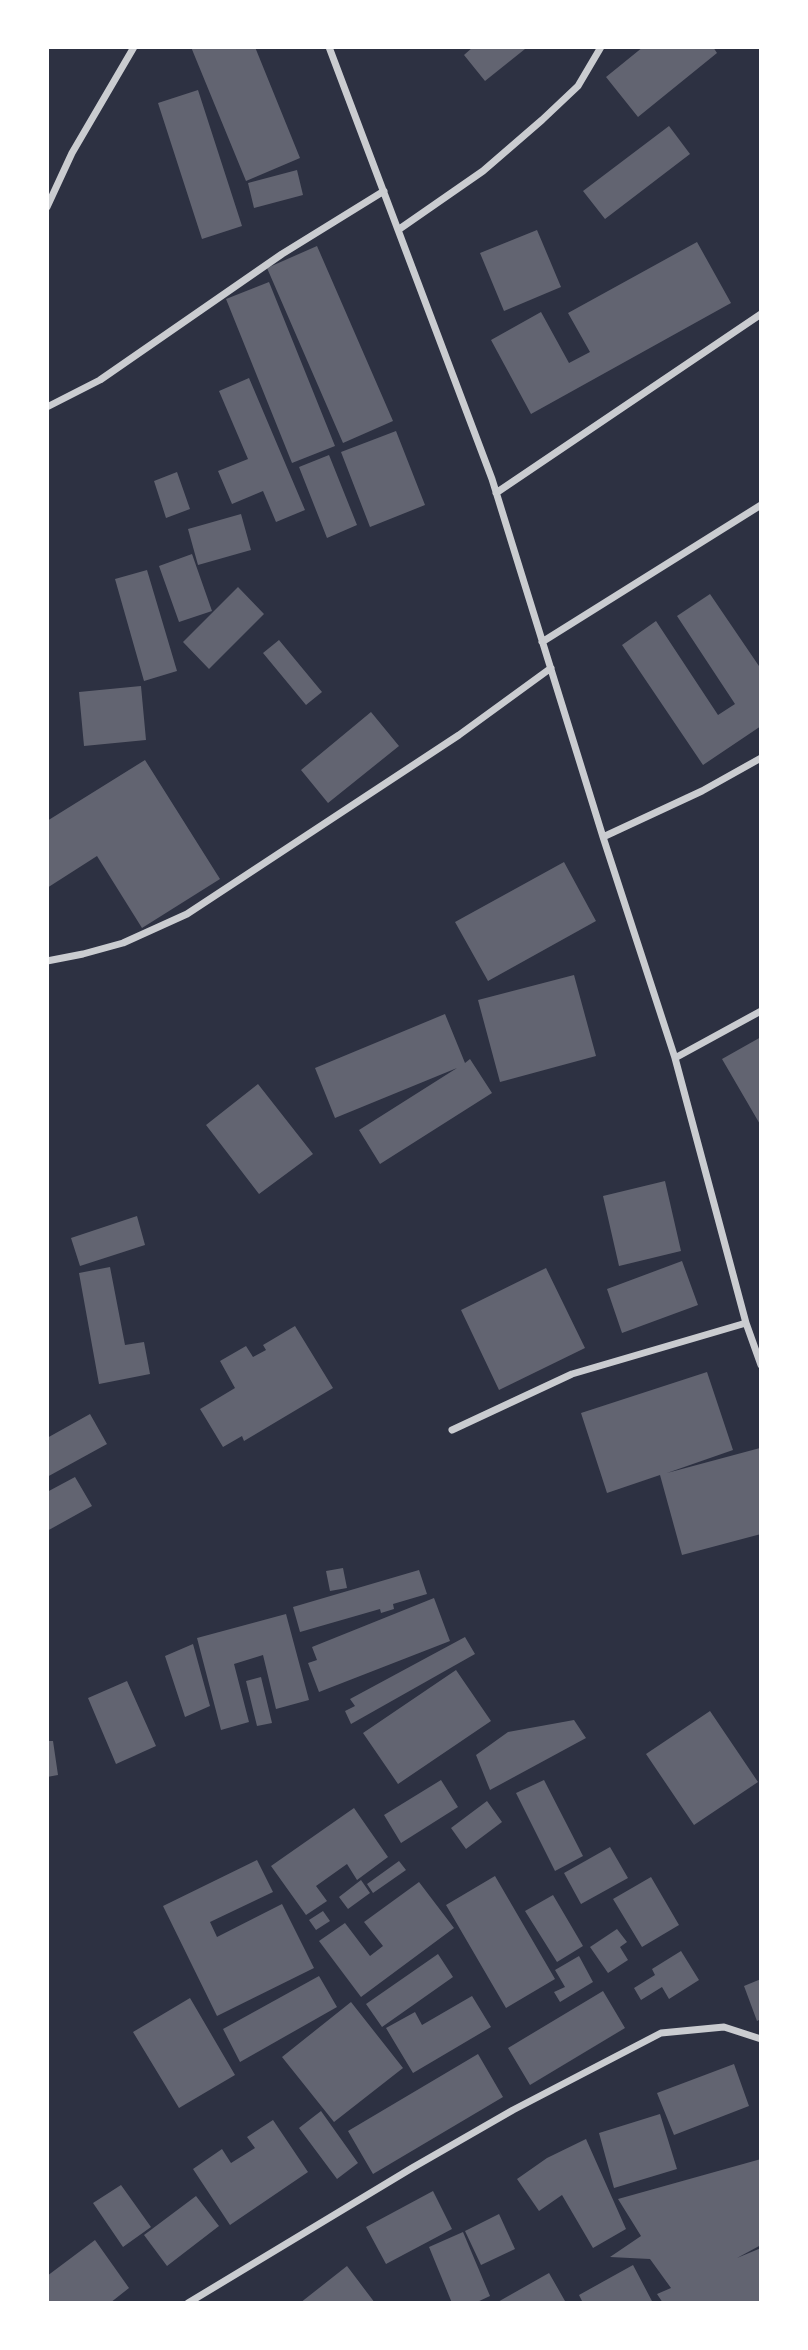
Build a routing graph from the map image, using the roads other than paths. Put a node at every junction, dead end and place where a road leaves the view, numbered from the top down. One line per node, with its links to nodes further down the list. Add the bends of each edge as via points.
1 (134, 47): 5 (street, via 72,153)
2 (329, 47): 4 (street)
3 (601, 47): 6 (street, via 578,86 542,120 483,171)
4 (384, 191): 6 (street); 8 (street, via 282,254 100,380)
5 (47, 206)
6 (398, 230): 9 (street)
7 (761, 314): 9 (street)
8 (47, 407)
9 (496, 493): 11 (street)
10 (761, 505): 11 (street)
11 (542, 642): 12 (street)
12 (551, 668): 14 (street); 15 (street, via 459,736 187,914 122,943)
13 (761, 758): 14 (street)
14 (603, 837): 17 (street)
15 (47, 961)
16 (761, 1011): 17 (street)
17 (675, 1058): 18 (street)
18 (746, 1323): 19 (street); 20 (street, via 572,1374)
19 (761, 1365)
20 (452, 1430)
21 (761, 2039): 22 (street, via 724,2028 661,2034 513,2110)
22 (188, 2303)

